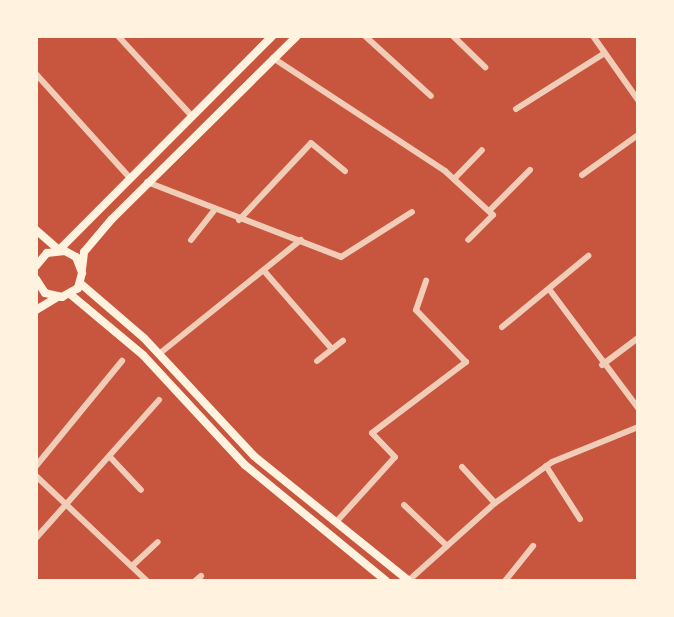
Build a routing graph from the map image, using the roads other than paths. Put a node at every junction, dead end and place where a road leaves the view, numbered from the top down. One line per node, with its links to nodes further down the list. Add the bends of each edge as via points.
1 (118, 36): 14 (street)
2 (273, 36): 14 (main road)
3 (297, 36): 8 (main road)
4 (365, 36): 11 (street)
5 (453, 36): 9 (street)
6 (593, 36): 7 (street)
7 (605, 53): 12 (street); 13 (street)
8 (273, 58): 21 (street); 22 (main road)
9 (485, 67)
10 (36, 74): 20 (street)
11 (431, 96)
12 (638, 100)
13 (516, 109)
14 (191, 115): 20 (main road)
15 (638, 135): 19 (street)
16 (482, 150): 21 (street)
17 (530, 170): 25 (street)
18 (345, 171): 28 (street, via 311,143)
19 (582, 175)
20 (130, 178): 23 (main road)
21 (454, 179): 25 (street)
22 (147, 182): 24 (street); 27 (main road)
23 (101, 210): 27 (main road); 33 (main road)
24 (214, 211): 28 (street); 30 (street)
25 (489, 211): 32 (street, via 493,215)
26 (412, 212): 31 (street, via 340,257)
27 (112, 219): 36 (main road, via 84,252)
28 (240, 220): 31 (street)
29 (36, 230): 33 (main road)
30 (191, 240)
31 (301, 240): 37 (street)
32 (468, 240)
33 (59, 250): 35 (main road, via 47,253); 36 (main road, via 76,257)
34 (588, 256): 41 (street)
35 (36, 266)
36 (82, 268): 40 (main road)
37 (265, 272): 48 (street); 49 (street)
38 (36, 279): 43 (main road, via 45,293)
39 (426, 281): 68 (street, via 416,310 466,362 372,433 395,458)
40 (80, 283): 42 (main road); 49 (main road)
41 (549, 289): 45 (street); 52 (street)
42 (70, 294): 43 (main road); 61 (main road, via 143,355)
43 (58, 297): 44 (main road)
44 (36, 310)
45 (502, 327)
46 (638, 338): 52 (street)
47 (343, 341): 48 (street)
48 (332, 350): 51 (street)
49 (159, 354): 57 (main road)
50 (122, 361): 58 (street)
51 (317, 361)
52 (602, 365): 54 (street)
53 (159, 400): 56 (street)
54 (638, 408)
55 (638, 427): 59 (street)
56 (110, 457): 63 (street); 64 (street)
57 (261, 461): 61 (main road); 68 (main road)
58 (36, 466)
59 (546, 466): 65 (street); 67 (street)
60 (462, 467): 65 (street)
61 (253, 471): 77 (main road)
62 (36, 476): 64 (street)
63 (141, 490)
64 (69, 503): 69 (street); 73 (street)
65 (495, 503): 71 (street)
66 (404, 505): 71 (street)
67 (580, 519)
68 (337, 521): 78 (main road)
69 (36, 538)
70 (158, 542): 73 (street)
71 (447, 546): 78 (street)
72 (533, 546): 79 (street)
73 (132, 566): 75 (street)
74 (201, 576): 76 (street)
75 (147, 581)
76 (195, 581)
77 (386, 581)
78 (409, 581)
79 (505, 581)

